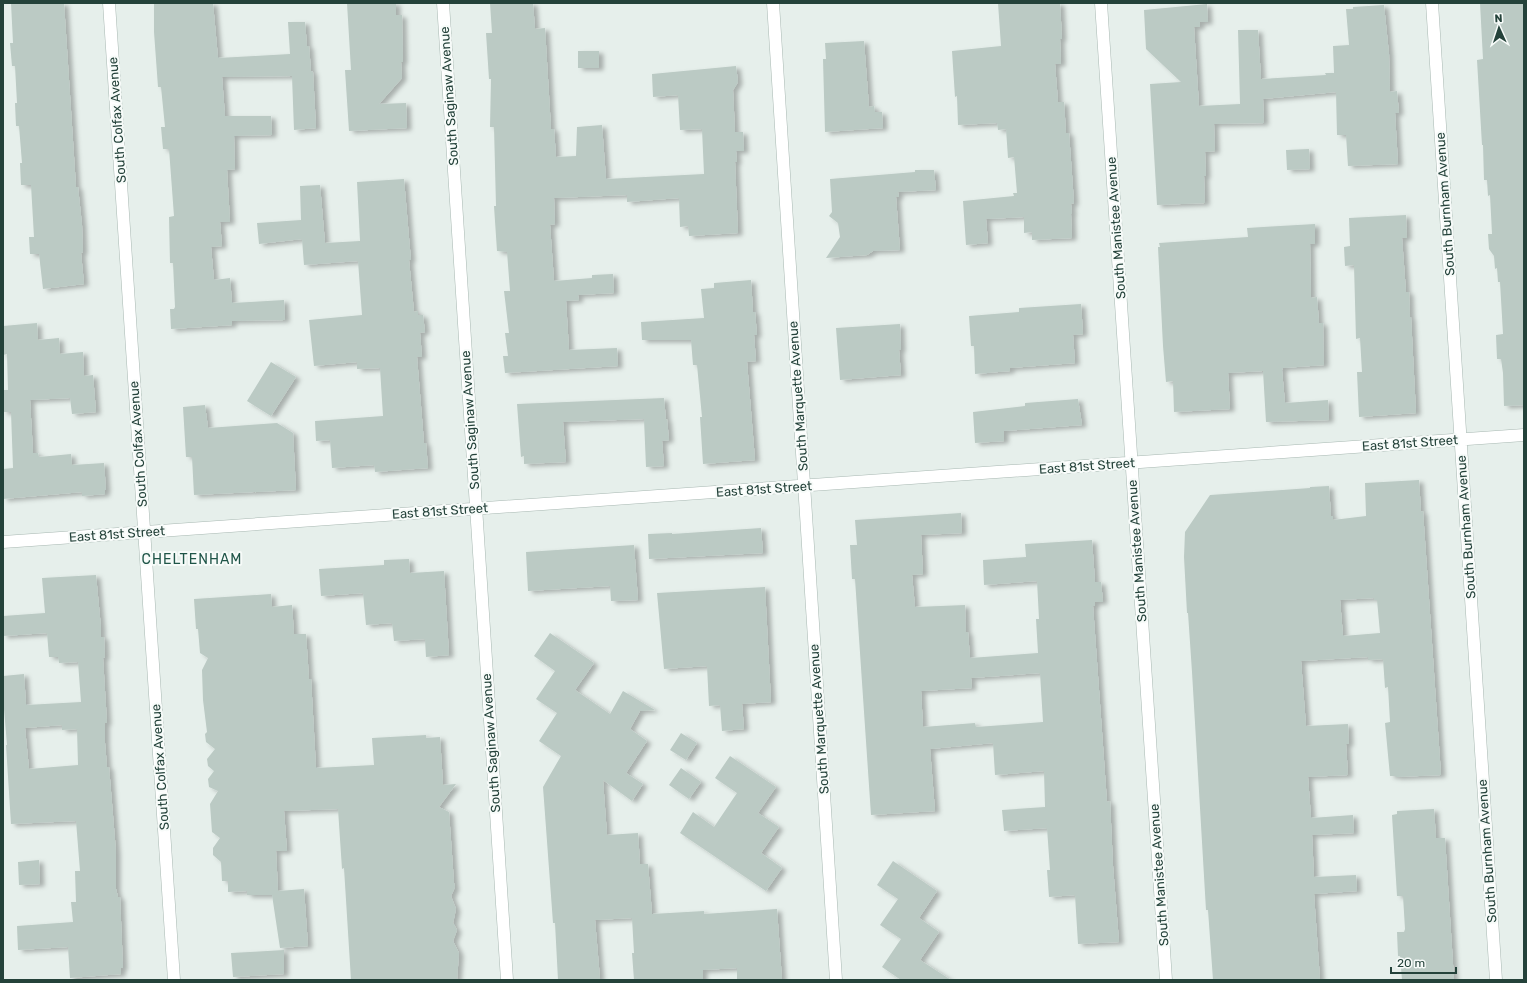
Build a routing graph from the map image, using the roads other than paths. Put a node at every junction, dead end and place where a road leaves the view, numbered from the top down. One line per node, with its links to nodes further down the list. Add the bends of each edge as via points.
1 (109, 3): 11 (street, South Colfax Avenue)
2 (442, 3): 10 (street, South Saginaw Avenue)
3 (773, 3): 9 (street, South Marquette Avenue)
4 (1101, 3): 8 (street, South Manistee Avenue)
5 (1432, 3): 7 (street, South Burnham Avenue)
6 (1524, 435): 7 (street, East 81st Street)
7 (1460, 440): 8 (street, East 81st Street); 17 (street, South Burnham Avenue)
8 (1132, 463): 9 (street, East 81st Street); 16 (street, South Manistee Avenue)
9 (804, 486): 10 (street, East 81st Street); 15 (street, South Marquette Avenue)
10 (476, 509): 11 (street, East 81st Street); 14 (street, South Saginaw Avenue)
11 (144, 532): 12 (street, East 81st Street); 13 (street, South Colfax Avenue)
12 (3, 542)
13 (174, 980)
14 (507, 980)
15 (836, 980)
16 (1166, 980)
17 (1496, 980)

